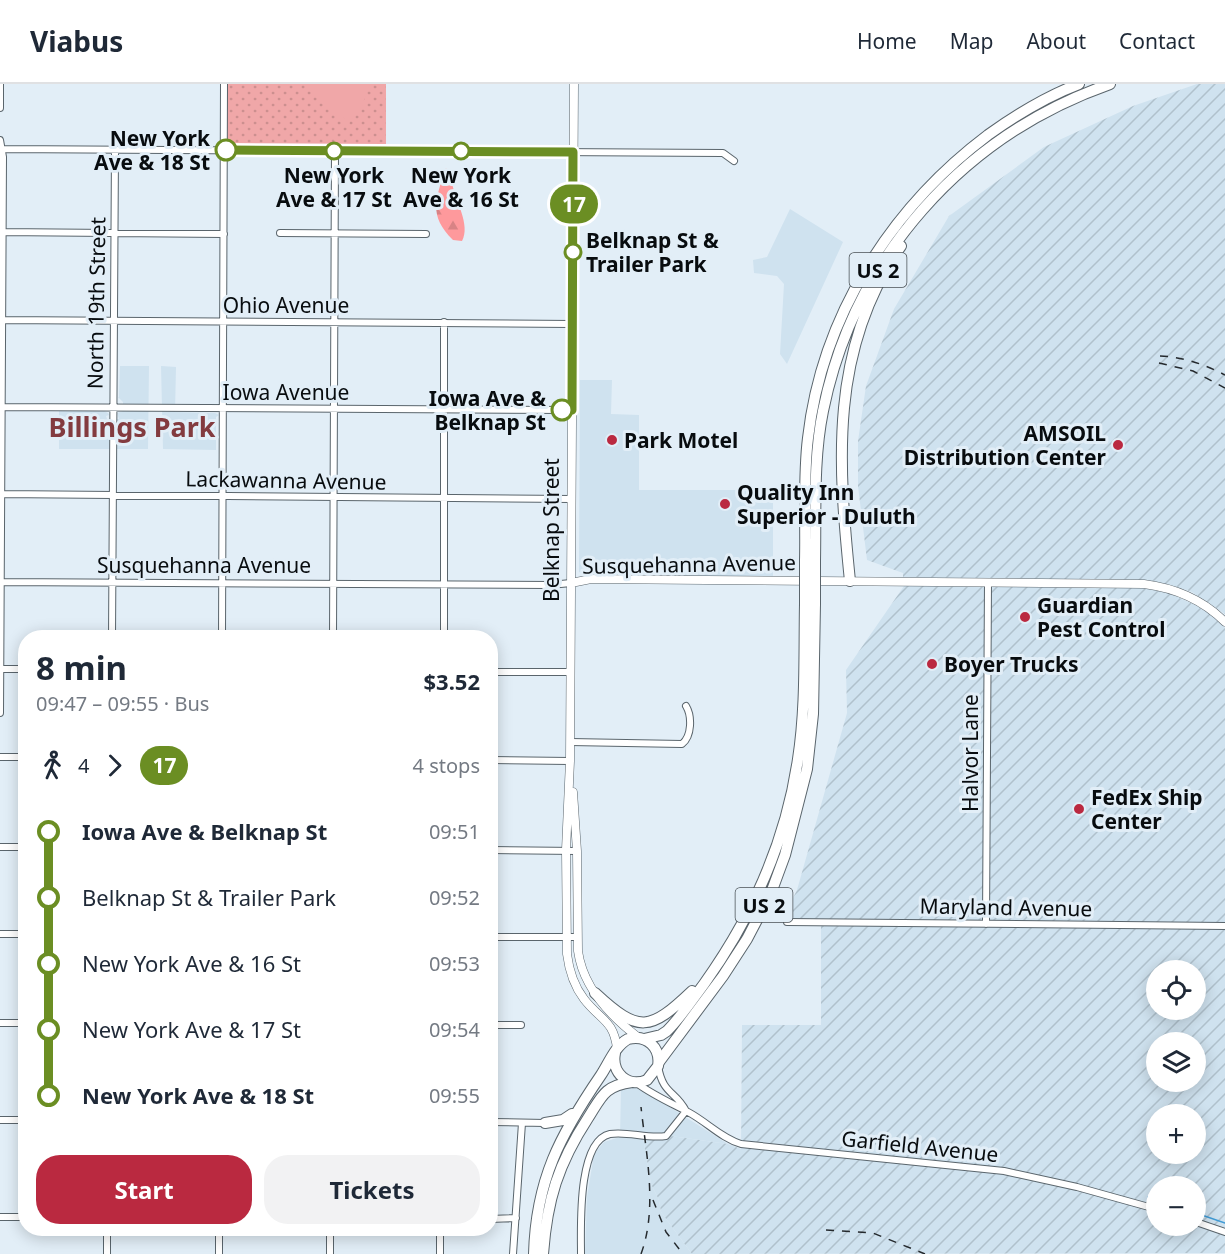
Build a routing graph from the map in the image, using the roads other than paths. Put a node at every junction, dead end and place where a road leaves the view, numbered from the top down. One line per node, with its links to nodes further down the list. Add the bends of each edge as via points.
1 (0, 84): 6 (street)
2 (224, 84): 10 (street)
3 (574, 84): 12 (street, Belknap Street)
4 (1079, 84): 39 (highway, US 2, via 1019,114 950,165 894,227 864,272 832,337 814,400 807,438)
5 (1110, 84): 13 (highway, US 2, via 1046,111)
6 (0, 108)
7 (0, 140): 8 (street)
8 (1, 149): 9 (street); 15 (street)
9 (115, 150): 10 (street); 16 (street, North 19th Street)
10 (224, 150): 11 (street); 19 (street)
11 (335, 151): 12 (street); 18 (street)
12 (573, 152): 14 (street, via 723,153); 26 (street, Belknap Street)
13 (981, 154): 39 (highway, US 2, via 939,190 902,233 873,276 843,342 822,414); 40 (highway, via 925,215 896,254 855,342 844,394 841,446)
14 (734, 161)
15 (1, 232): 16 (street); 21 (street)
16 (114, 233): 19 (street); 22 (street, North 19th Street)
17 (280, 233): 18 (street)
18 (335, 233): 20 (street); 24 (street)
19 (224, 234): 23 (street)
20 (426, 234)
21 (1, 320): 22 (street, Ohio Avenue); 27 (street)
22 (113, 321): 23 (street, Ohio Avenue); 28 (street, North 19th Street)
23 (223, 321): 24 (street, Ohio Avenue); 30 (street)
24 (334, 322): 25 (street, Ohio Avenue); 29 (street)
25 (444, 322): 26 (street, Ohio Avenue); 31 (street)
26 (572, 324): 32 (street, Belknap Street)
27 (1, 407): 28 (street, Iowa Avenue); 33 (street)
28 (112, 408): 30 (street, Iowa Avenue); 34 (street, North 19th Street)
29 (334, 408): 30 (street, Iowa Avenue); 31 (street, Iowa Avenue); 36 (street)
30 (223, 409): 35 (street)
31 (444, 409): 32 (street, Iowa Avenue); 37 (street)
32 (572, 410): 38 (street, Belknap Street)
33 (1, 494): 34 (street, Lackawanna Avenue); 41 (street)
34 (111, 495): 35 (street, Lackawanna Avenue); 43 (street, North 19th Street)
35 (223, 495): 36 (street, Lackawanna Avenue); 44 (street)
36 (333, 496): 37 (street, Lackawanna Avenue); 46 (street)
37 (444, 498): 38 (street, Lackawanna Avenue); 47 (street)
38 (571, 499): 45 (street, Belknap Street)
39 (810, 561): 48 (highway, US 2, bridge)
40 (850, 581): 42 (street, Susquehanna Avenue); 45 (street, Susquehanna Avenue, via 591,579)
41 (1, 582): 43 (street, Susquehanna Avenue); 54 (street)
42 (988, 582): 49 (street, Susquehanna Avenue, via 1155,586 1194,599); 71 (street, Halvor Lane)
43 (111, 583): 44 (street, Susquehanna Avenue); 50 (street, North 19th Street)
44 (222, 583): 46 (street, Susquehanna Avenue); 51 (street)
45 (570, 583): 47 (street, Susquehanna Avenue); 57 (street, Belknap Street)
46 (333, 584): 47 (street, Susquehanna Avenue); 52 (street)
47 (444, 584): 53 (street)
48 (810, 604): 78 (highway, US 2, via 801,732 787,812 774,856 750,909); 86 (highway, US 2, via 813,714 807,769 785,855 747,939)
49 (1225, 622)
50 (112, 630)
51 (222, 630)
52 (333, 630)
53 (444, 630)
54 (0, 669): 55 (street); 59 (street)
55 (18, 669)
56 (498, 672): 57 (street)
57 (570, 672): 60 (street, Belknap Street)
58 (686, 706): 60 (street, via 688,736 682,744)
59 (0, 714)
60 (570, 742): 64 (street, Belknap Street)
61 (0, 757): 62 (street)
62 (18, 757)
63 (498, 760): 64 (street)
64 (570, 761): 68 (street, Belknap Street); 69 (street, Belknap Street)
65 (0, 847): 66 (street)
66 (18, 847)
67 (498, 850): 68 (street)
68 (566, 850): 69 (street); 76 (street, Belknap Street)
69 (577, 851): 77 (street, Belknap Street)
70 (787, 922): 71 (street, Maryland Avenue)
71 (986, 924): 72 (street, Maryland Avenue)
72 (1225, 926)
73 (0, 934): 74 (street)
74 (18, 934)
75 (498, 937): 76 (street)
76 (566, 937): 77 (street); 85 (street, Belknap Street, via 573,980 611,1027)
77 (578, 937): 79 (street, Belknap Street, via 581,967)
78 (714, 970): 79 (highway, via 665,1016 649,1023 629,1019); 84 (highway, US 2, via 667,1031)
79 (595, 993): 84 (street, Belknap Street, via 612,1015)
80 (0, 1023): 81 (street)
81 (18, 1023)
82 (498, 1025): 83 (street)
83 (521, 1025)
84 (641, 1038): 85 (highway, US 2, via 628,1039); 86 (highway, via 657,1051)
85 (616, 1051): 87 (highway, via 617,1071); 88 (highway)
86 (658, 1064): 87 (highway, US 2, via 652,1076); 89 (street, Garfield Avenue, via 663,1085)
87 (634, 1082): 89 (street, Garfield Avenue); 113 (highway, US 2, via 609,1089 564,1158 547,1210)
88 (577, 1110): 94 (highway, via 565,1119); 95 (highway)
89 (686, 1111): 96 (street, Garfield Avenue, via 725,1138 748,1146 1005,1171); 114 (street, via 666,1136 611,1134 595,1144 586,1166)
90 (0, 1120): 91 (street)
91 (18, 1120)
92 (498, 1122): 93 (street)
93 (522, 1123): 94 (street); 100 (street)
94 (544, 1123): 95 (highway, via 555,1133)
95 (557, 1147): 112 (highway, via 543,1186)
96 (1146, 1206)
97 (0, 1217): 98 (street)
98 (18, 1217)
99 (498, 1218): 100 (street)
100 (516, 1218): 111 (street)
101 (1206, 1226): 102 (street)
102 (1225, 1233)
103 (107, 1236): 107 (street)
104 (219, 1236): 108 (street)
105 (330, 1236): 109 (street)
106 (440, 1236): 110 (street)
107 (107, 1254)
108 (219, 1254)
109 (330, 1254)
110 (440, 1254)
111 (513, 1254)
112 (534, 1254)
113 (543, 1254)
114 (580, 1254)

